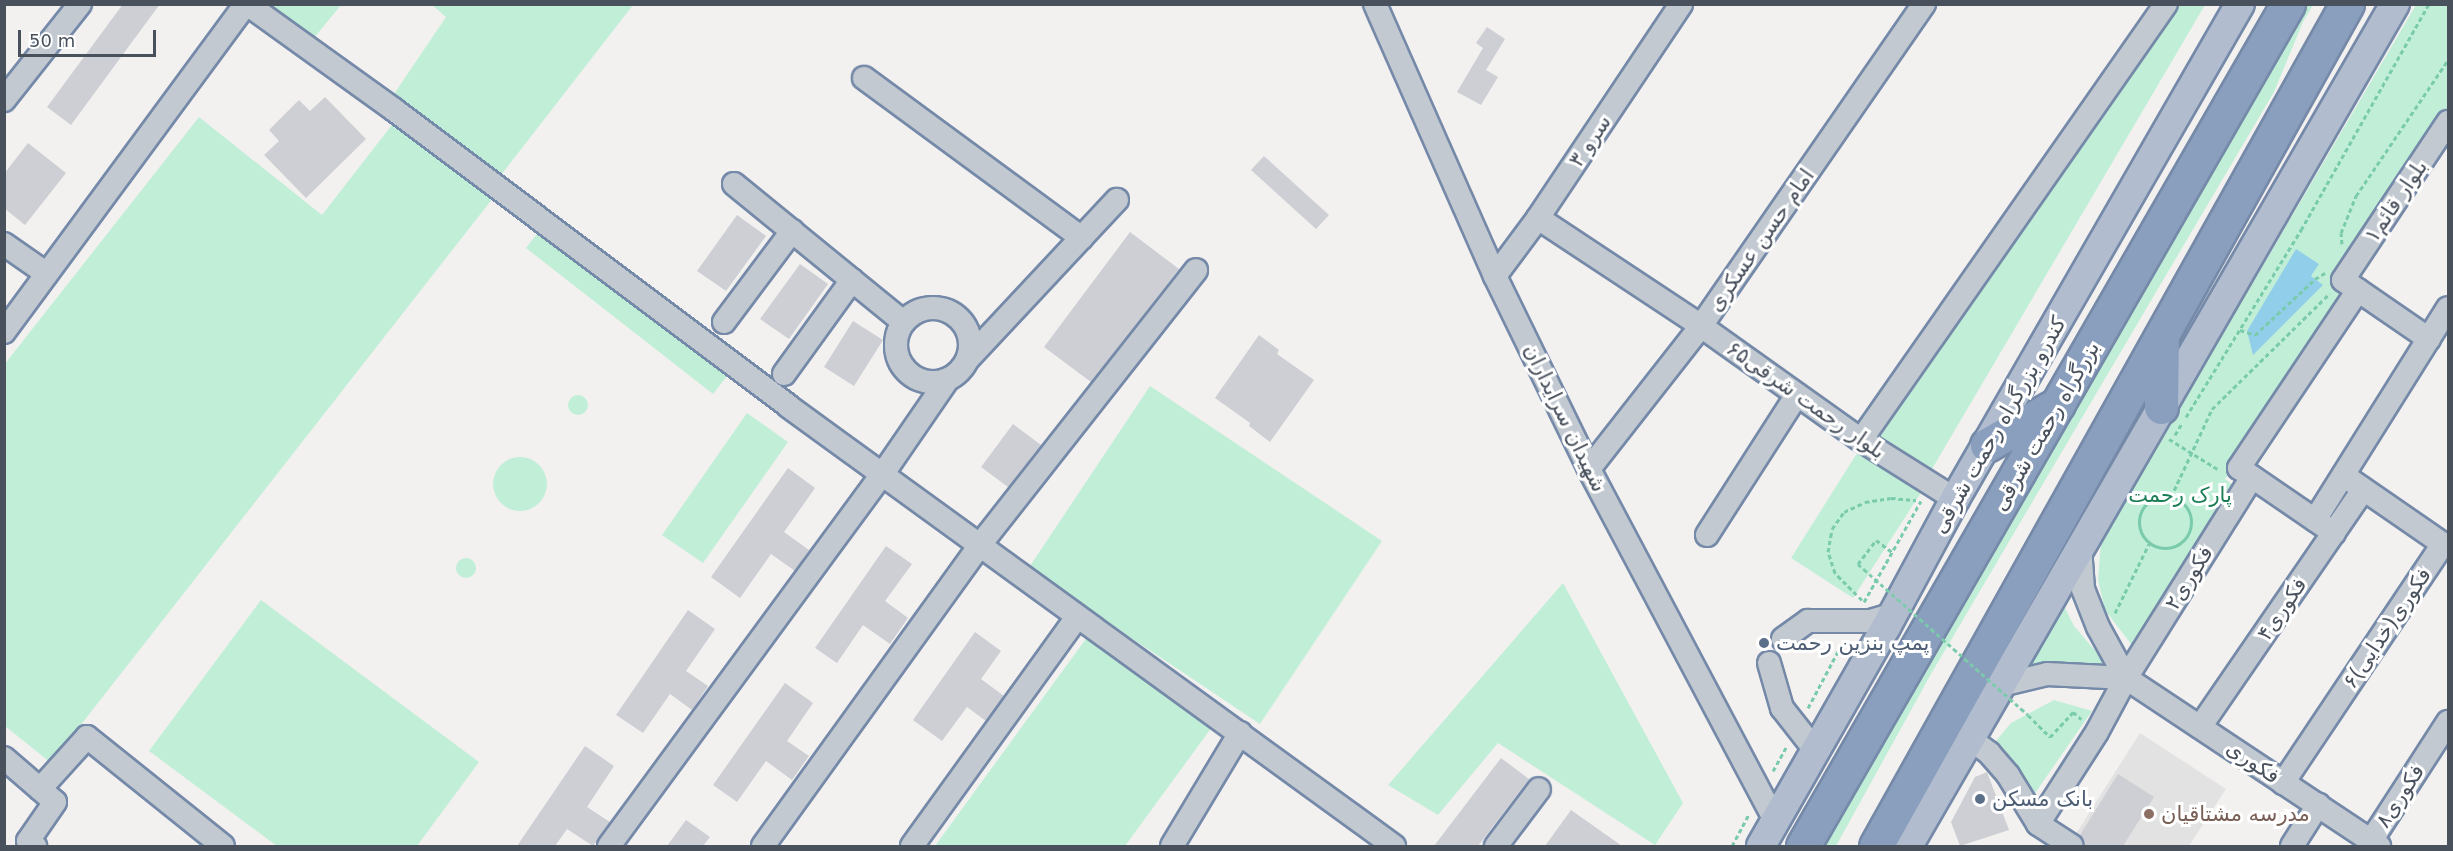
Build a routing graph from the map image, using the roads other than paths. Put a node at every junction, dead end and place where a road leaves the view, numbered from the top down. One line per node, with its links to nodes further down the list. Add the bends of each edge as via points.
1 (80, 4): 12 (street)
2 (246, 4): 21 (street); 41 (street, via 393,109)
3 (1375, 4): 22 (street, شهیدان سرایداران)
4 (1681, 4): 16 (street, سرو ۳)
5 (1924, 4): 28 (street, امام حسن عسکری)
6 (2166, 4): 38 (street)
7 (2240, 4): 39 (main road, کندرو بزرگراه رحمت شرقی)
8 (2288, 4): 36 (highway, بزرگراه رحمت شرقی)
9 (2347, 4): 30 (highway)
10 (2395, 4): 37 (main road)
11 (864, 78): 18 (street)
12 (4, 100)
13 (2448, 122): 24 (street, بلوار قائم۱)
14 (734, 184): 17 (street)
15 (1117, 200): 18 (street)
16 (1538, 218): 22 (street, سرو ۳); 28 (street, بلوار رحمت شرقی۶۵)
17 (792, 231): 23 (street); 26 (street)
18 (1082, 238): 32 (street)
19 (4, 244): 21 (street)
20 (1196, 270): 48 (street)
21 (47, 274): 29 (street)
22 (1495, 276): 40 (street, شهیدان سرایداران)
23 (852, 280): 27 (street); 33 (street)
24 (2351, 285): 31 (street); 43 (street, بلوار قائم۱, via 2239,468)
25 (2448, 308): 31 (street)
26 (724, 322)
27 (903, 322): 32 (street, via 928,307 956,314 968,330); 34 (street, via 896,340 904,368 919,380)
28 (1701, 326): 35 (street, بلوار رحمت شرقی۶۵); 40 (street, امام حسن عسکری)
29 (4, 332)
30 (2162, 334): 37 (highway); 79 (highway)
31 (2429, 339): 42 (street)
32 (968, 359): 34 (street)
33 (784, 374)
34 (948, 380): 41 (street)
35 (1797, 395): 38 (street, بلوار رحمت شرقی۶۵); 47 (street)
36 (2060, 403): 39 (highway); 78 (highway, بزرگراه رحمت شرقی)
37 (2161, 425): 49 (main road)
38 (1862, 441): 45 (street, بلوار رحمت شرقی۶۵, via 1926,492)
39 (1987, 446): 45 (main road, کندرو بزرگراه رحمت شرقی)
40 (1589, 469): 66 (street, شهیدان سرایداران)
41 (882, 475): 48 (street); 71 (street)
42 (2343, 475): 44 (street, ۶فکوری(خدایی)); 46 (street)
43 (2249, 482): 46 (street); 54 (street, فکوری۲)
44 (2363, 490): 46 (street, فکوری۴); 62 (street, ۶فکوری(خدایی), via 2443,544)
45 (1955, 499): 50 (main road, کندرو بزرگراه رحمت شرقی)
46 (2325, 526): 57 (street, فکوری۴)
47 (1707, 535)
48 (979, 546): 51 (street); 72 (street)
49 (2080, 547): 54 (street, فکوری, via 2084,589 2098,627); 55 (main road)
50 (1893, 614): 52 (street, via 1870,621 1859,611 1808,621); 60 (main road, کندرو بزرگراه رحمت شرقی)
51 (1077, 616): 58 (street); 73 (street)
52 (1783, 639)
53 (1769, 663): 60 (street, via 1782,708)
54 (2126, 678): 55 (street, via 2047,674); 57 (street, فکوری); 67 (street, فکوری۲, via 2097,732)
55 (2001, 685): 59 (main road)
56 (2448, 722): 68 (street, فکوری۸)
57 (2200, 728): 62 (street, فکوری)
58 (1240, 733): 74 (street); 75 (street)
59 (1970, 739): 67 (street, via 2008,775); 80 (main road)
60 (1815, 750): 66 (main road, کندرو بزرگراه رحمت شرقی)
61 (4, 758): 63 (street)
62 (2283, 783): 65 (street, فکوری)
63 (40, 789): 69 (street, via 55,802 28,841); 70 (street, via 87,737)
64 (1539, 789): 76 (street)
65 (2318, 806): 68 (street, فکوری); 82 (street)
66 (1775, 820): 77 (main road, کندرو بزرگراه رحمت شرقی)
67 (2038, 824): 81 (street)
68 (2375, 844)
69 (35, 846)
70 (223, 846)
71 (609, 846)
72 (763, 846)
73 (912, 846)
74 (1172, 846)
75 (1394, 846)
76 (1496, 846)
77 (1761, 846)
78 (1803, 846)
79 (1876, 846)
80 (1908, 846)
81 (2072, 846)
82 (2292, 846)

